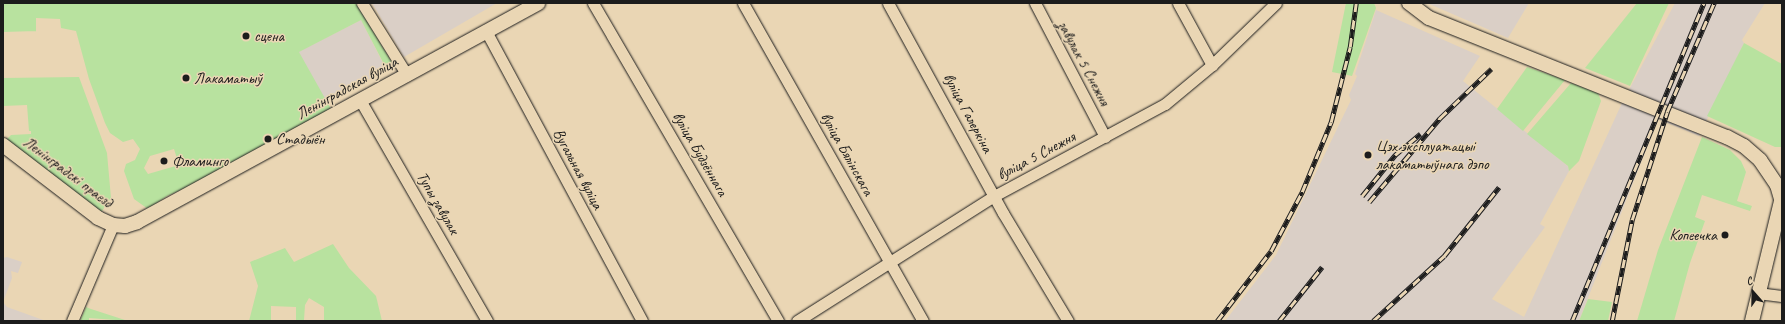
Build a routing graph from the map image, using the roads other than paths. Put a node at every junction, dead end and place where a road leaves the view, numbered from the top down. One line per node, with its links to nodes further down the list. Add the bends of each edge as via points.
1 (362, 3): 12 (street)
2 (538, 3): 10 (street, Ленінградская вуліца)
3 (594, 3): 25 (street, вуліца Будзённага)
4 (743, 3): 19 (street, вуліца Бялінскага)
5 (888, 3): 16 (street, вуліца Галеркіна)
6 (1035, 3): 14 (street, завулак 5 Снежня)
7 (1178, 3): 11 (street)
8 (1276, 3): 11 (street, вуліца 5 Снежня)
9 (1409, 3): 17 (street, via 1429,18 1744,146 1760,160 1776,185)
10 (486, 31): 12 (street, Ленінградская вуліца); 24 (street, Вугальная вуліца)
11 (1212, 65): 14 (street, вуліца 5 Снежня, via 1165,104)
12 (407, 75): 13 (street, Ленінградская вуліца)
13 (360, 100): 18 (street, Ленінградская вуліца, via 137,222); 23 (street, Тупы завулак)
14 (1105, 137): 16 (street, вуліца 5 Снежня)
15 (3, 145): 18 (street, Ленінградскі праезд, via 98,218)
16 (994, 196): 19 (street, вуліца 5 Снежня); 28 (street, вуліца Галеркіна)
17 (1781, 204): 20 (street)
18 (113, 225): 22 (street)
19 (890, 263): 26 (street, вуліца 5 Снежня); 27 (street, вуліца Бялінскага)
20 (1757, 293): 21 (street); 29 (street)
21 (1782, 296)
22 (72, 321)
23 (487, 321)
24 (642, 321)
25 (778, 321)
26 (797, 321)
27 (923, 321)
28 (1068, 321)
29 (1752, 321)

